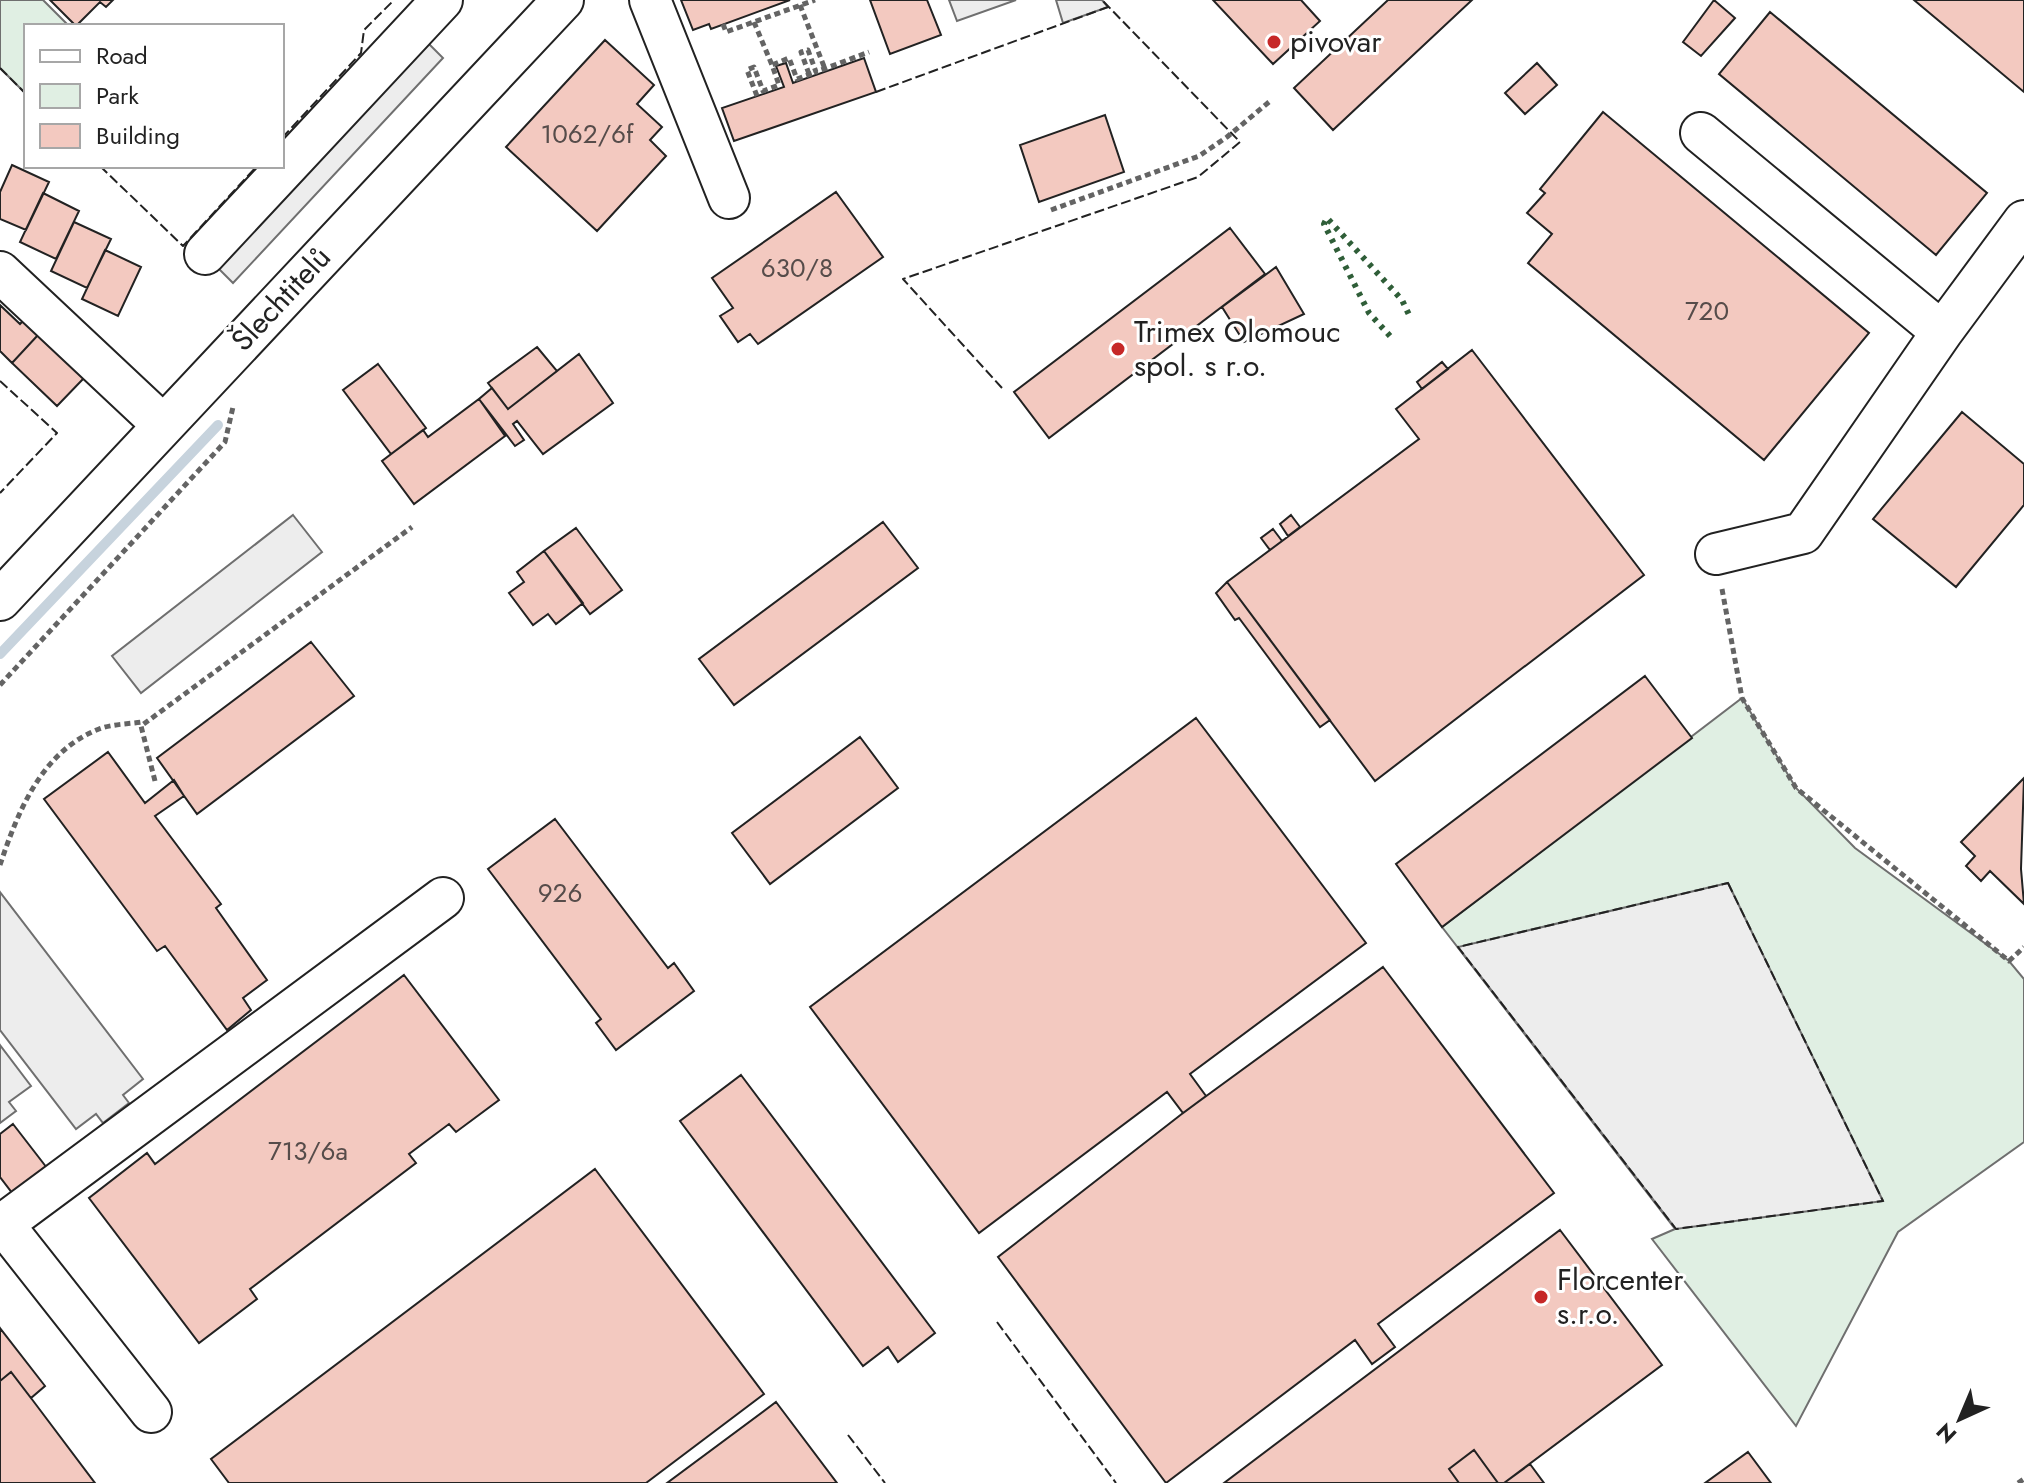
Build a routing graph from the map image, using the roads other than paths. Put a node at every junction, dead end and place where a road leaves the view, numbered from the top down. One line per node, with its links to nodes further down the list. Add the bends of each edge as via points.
1 (442, 0): 7 (street)
2 (563, 0): 10 (street, Šlechtitelů)
3 (650, 0): 5 (street)
4 (1701, 133): 9 (street)
5 (729, 198)
6 (2024, 221): 9 (street)
7 (205, 254)
8 (0, 272): 10 (street)
9 (1942, 332): 11 (street, via 1803,533)
10 (163, 425): 12 (street, Šlechtitelů)
11 (1716, 554)
12 (0, 600)
13 (443, 898): 14 (street)
14 (1, 1222): 15 (street)
15 (151, 1412)

